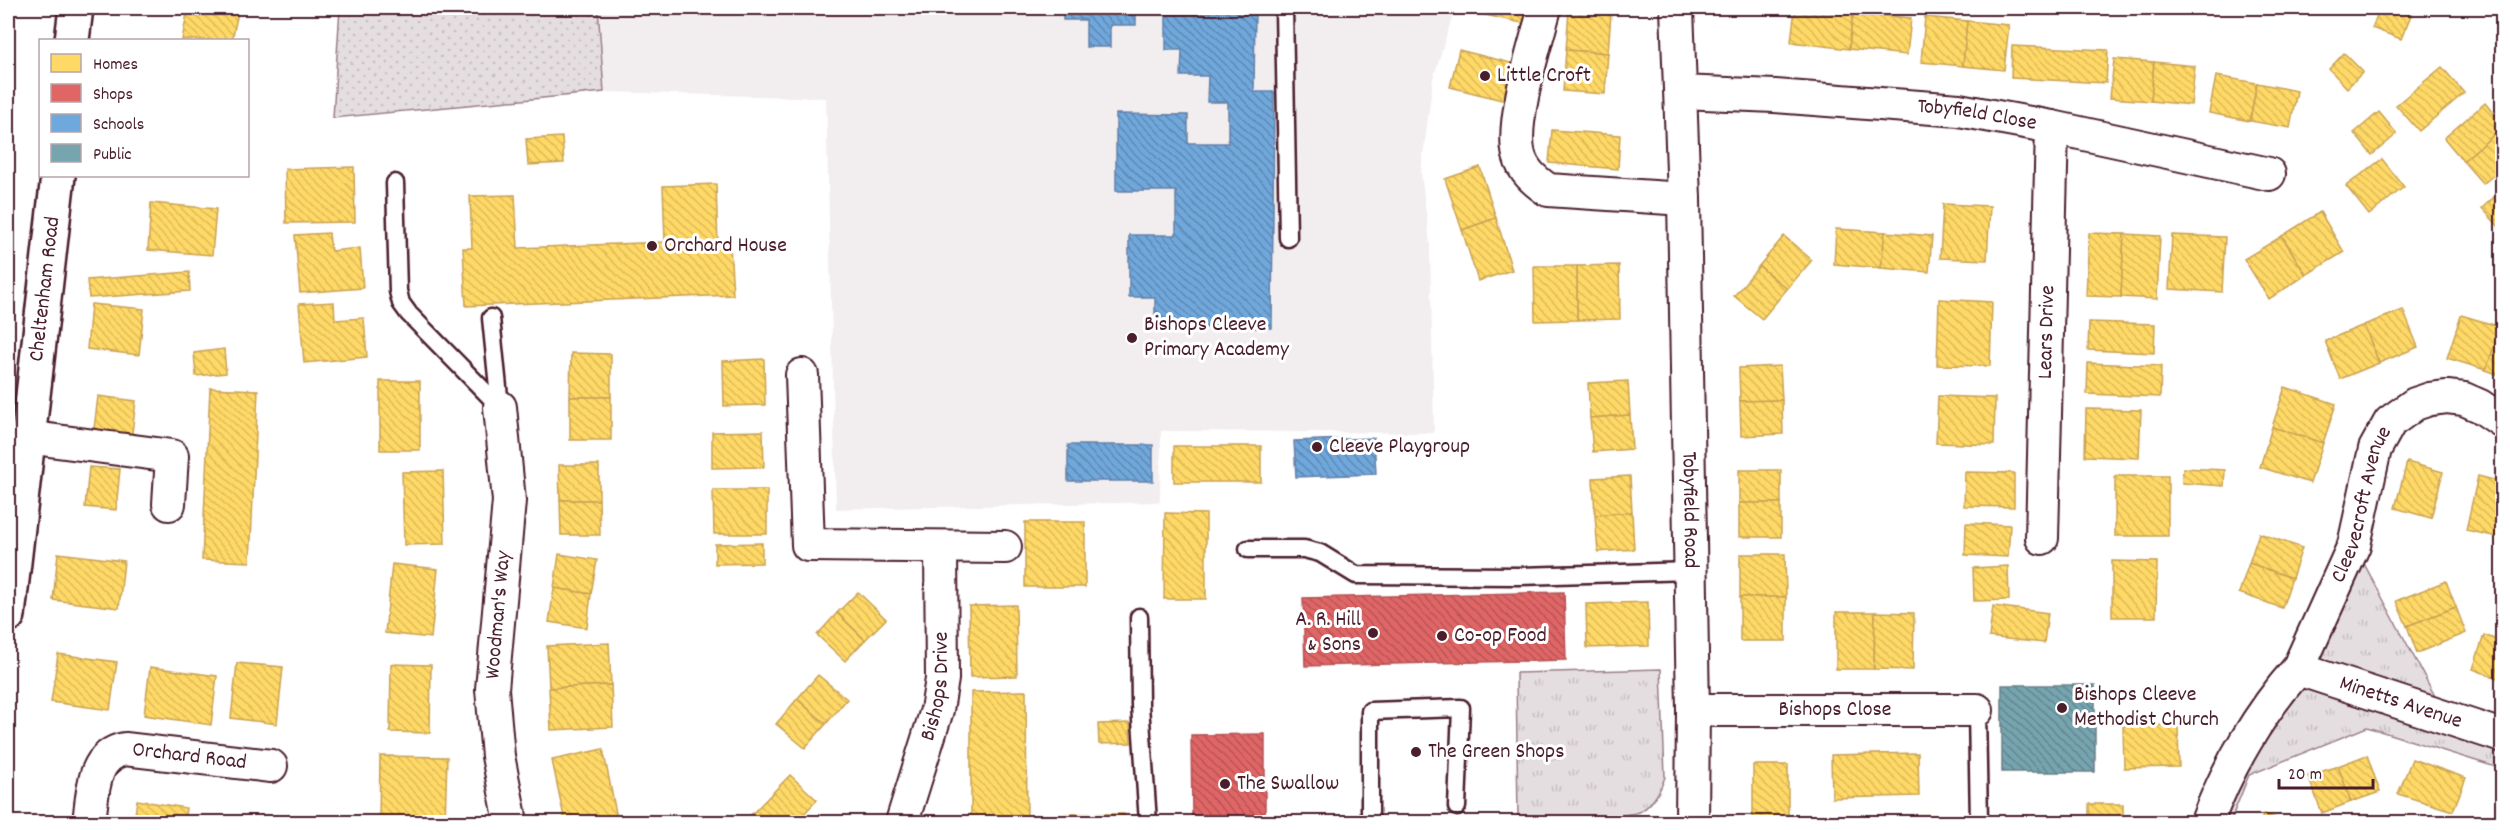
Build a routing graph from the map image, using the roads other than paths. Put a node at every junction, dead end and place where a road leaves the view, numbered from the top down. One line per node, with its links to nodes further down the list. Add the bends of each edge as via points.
1 (76, 8): 5 (street)
2 (1284, 8): 12 (lane)
3 (1545, 8): 11 (street, via 1528,69 1516,137 1526,171 1548,190)
4 (1677, 8): 6 (street, Tobyfield Road)
5 (72, 39)
6 (1681, 92): 7 (street, Tobyfield Close, via 1959,110); 11 (street, Tobyfield Road)
7 (2052, 127): 8 (street, Tobyfield Close); 19 (street, Lears Drive)
8 (2269, 174)
9 (58, 177): 17 (street, Cheltenham Road)
10 (395, 183): 15 (lane, via 401,303)
11 (1684, 199): 23 (street, Tobyfield Road)
12 (1288, 238)
13 (491, 318): 15 (lane)
14 (802, 375): 20 (street, via 808,545)
15 (500, 407): 33 (street, Woodman's Way, via 509,501 492,689 498,756)
16 (2502, 421): 26 (street, Cleevecroft Avenue, via 2464,399 2447,397 2415,404 2390,422 2375,449 2354,545)
17 (26, 437): 18 (street, via 172,456); 24 (street, Cheltenham Road)
18 (169, 504)
19 (2042, 538)
20 (941, 546): 21 (street); 34 (street, Bishops Drive, via 942,680 937,710)
21 (1005, 547)
22 (1248, 549): 23 (lane, via 1304,549 1320,553 1356,575)
23 (1691, 571): 27 (street, Tobyfield Road)
24 (8, 615)
25 (1139, 617): 35 (lane)
26 (2298, 669): 29 (street, Minetts Avenue); 39 (street, Cleevecroft Avenue, via 2233,761)
27 (1693, 710): 28 (street, Bishops Close); 37 (street, Tobyfield Road)
28 (1977, 710): 38 (lane)
29 (2502, 736)
30 (271, 766): 32 (street, Orchard Road, via 116,751 108,755 98,770)
31 (1457, 807): 36 (lane, via 1461,708 1370,711)
32 (89, 822)
33 (511, 822)
34 (902, 822)
35 (1148, 822)
36 (1370, 822)
37 (1692, 822)
38 (1979, 822)
39 (2207, 822)

